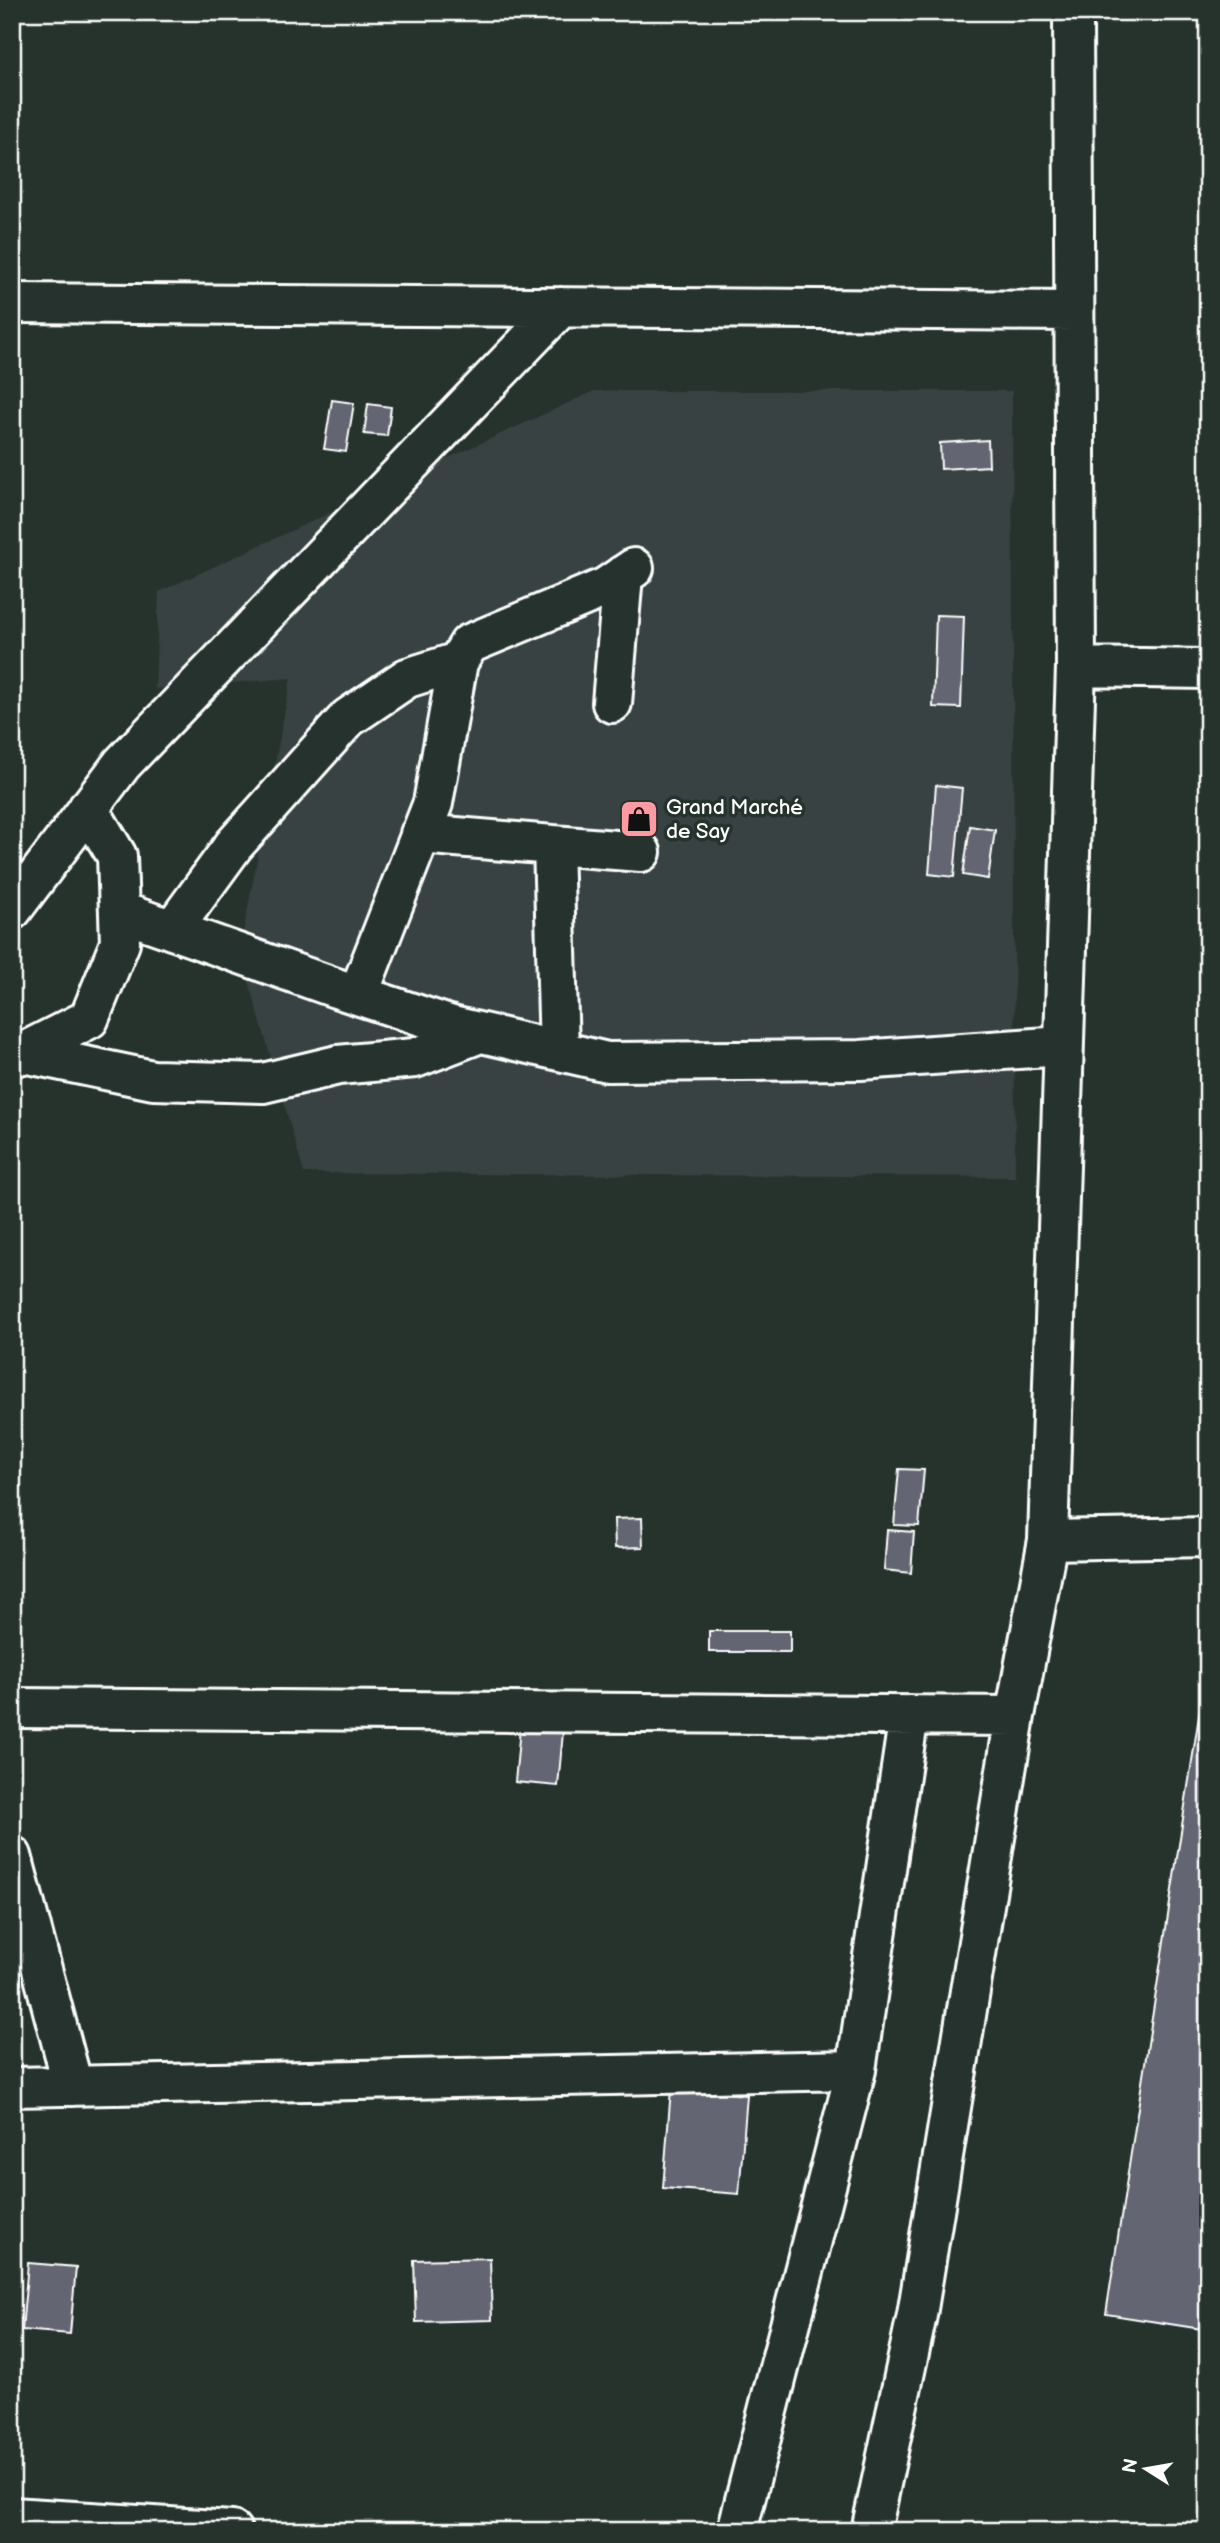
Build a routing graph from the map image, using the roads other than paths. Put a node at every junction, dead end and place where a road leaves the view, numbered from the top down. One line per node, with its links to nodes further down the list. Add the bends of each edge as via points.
1 (1073, 12): 4 (street)
2 (12, 303): 3 (street)
3 (561, 307): 4 (street); 9 (street, via 122,764)
4 (1074, 311): 6 (street)
5 (458, 662): 8 (street, via 469,644 606,587 628,572); 10 (street, via 433,803); 15 (street, via 407,678 348,718 234,845)
6 (1076, 667): 7 (street); 18 (street)
7 (1208, 669)
8 (612, 703)
9 (88, 808): 13 (street); 14 (street, via 117,856)
10 (420, 834): 11 (street); 16 (street)
11 (554, 845): 12 (street); 19 (street)
12 (641, 852)
13 (12, 910)
14 (119, 911): 15 (street); 20 (street, via 120,943 89,1019)
15 (172, 930): 16 (street)
16 (358, 995): 17 (street)
17 (480, 1033): 19 (street); 20 (street, via 415,1058 338,1065 263,1083 153,1080)
18 (1063, 1046): 19 (street, via 860,1060 607,1062); 22 (street)
19 (559, 1051)
20 (18, 1055)
21 (1208, 1537): 22 (street)
22 (1048, 1540): 25 (street)
23 (12, 1708): 24 (street)
24 (909, 1715): 25 (street); 28 (street)
25 (1015, 1716): 33 (street, via 918,2315)
26 (12, 1856): 29 (street)
27 (12, 2057): 29 (street)
28 (856, 2070): 29 (street); 32 (street)
29 (44, 2086)
30 (12, 2517): 31 (street)
31 (232, 2531)
32 (737, 2531)
33 (871, 2531)

